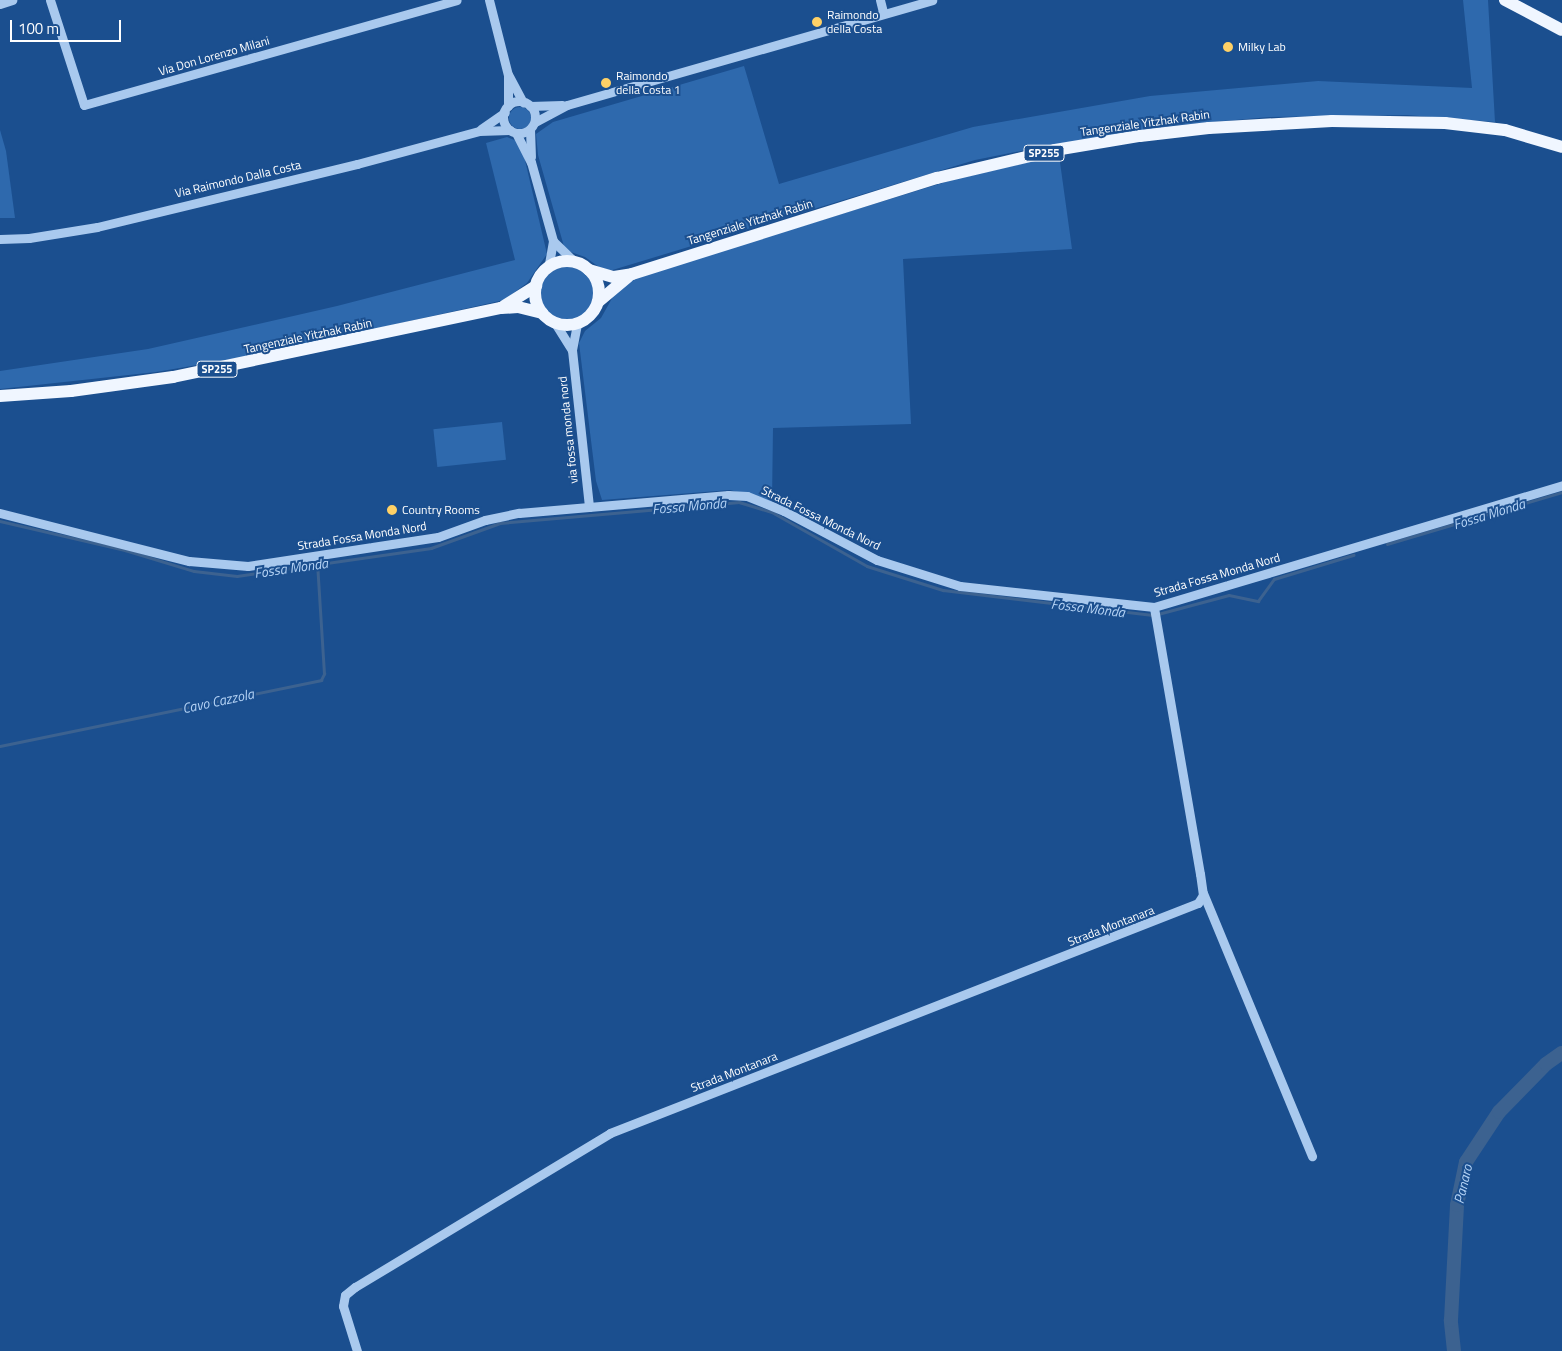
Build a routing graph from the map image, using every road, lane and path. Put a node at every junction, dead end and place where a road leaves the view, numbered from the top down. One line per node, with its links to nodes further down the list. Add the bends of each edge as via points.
1 (12, 0): 8 (street)
2 (50, 0): 3 (street, Via Don Lorenzo Milani, via 84,105)
3 (457, 0)
4 (489, 0): 11 (street)
5 (880, 0): 9 (street)
6 (932, 0): 9 (street)
7 (1505, 0): 10 (main road)
8 (0, 4)
9 (883, 12): 13 (street)
10 (1562, 30)
11 (508, 75): 12 (street); 14 (street)
12 (527, 104): 13 (street); 14 (street); 15 (street)
13 (567, 105): 15 (street)
14 (507, 109): 16 (street); 17 (street, via 504,123)
15 (532, 125): 17 (street); 19 (street)
16 (479, 130): 17 (street); 20 (street, Via Raimondo Dalla Costa, via 357,164 97,227 29,238)
17 (513, 131): 19 (street)
18 (1560, 146): 25 (main road, Tangenziale Yitzhak Rabin / SP255, via 1505,130 1446,123 1332,121 1209,128 1140,136 1054,150 937,178)
19 (532, 162): 21 (street)
20 (0, 238)
21 (552, 241): 22 (street); 23 (street)
22 (574, 262): 23 (main road, via 565,261); 24 (main road, Tangenziale Yitzhak Rabin / SP255)
23 (548, 268): 26 (main road, Tangenziale Yitzhak Rabin / SP255)
24 (589, 270): 25 (main road, Tangenziale Yitzhak Rabin / SP255, via 614,277); 27 (main road, via 598,285)
25 (632, 274): 27 (main road, Tangenziale Yitzhak Rabin / SP255, via 617,283)
26 (536, 286): 28 (main road, Tangenziale Yitzhak Rabin / SP255); 29 (main road, via 537,305)
27 (598, 302): 31 (main road, Tangenziale Yitzhak Rabin / SP255, via 590,316)
28 (501, 308): 29 (main road, Tangenziale Yitzhak Rabin / SP255, via 518,307); 33 (main road, Tangenziale Yitzhak Rabin / SP255, via 173,378)
29 (542, 313): 30 (main road, Tangenziale Yitzhak Rabin / SP255)
30 (555, 323): 31 (main road); 32 (street, via fossa monda nord)
31 (577, 324): 32 (street, via fossa monda nord)
32 (572, 350): 35 (street, via fossa monda nord)
33 (0, 396)
34 (1562, 485): 37 (street, Strada Fossa Monda Nord)
35 (589, 507): 36 (street, Strada Fossa Monda Nord, via 497,516 425,540 236,566 189,561); 37 (street, Strada Fossa Monda Nord, via 728,494 747,496 784,511 877,560 960,586)
36 (0, 513)
37 (1156, 611): 38 (street)
38 (1203, 892): 39 (street); 40 (street, Strada Montanara, via 1198,903 1189,909 610,1133 355,1286 345,1295 343,1306)
39 (1312, 1156)
40 (357, 1351)

